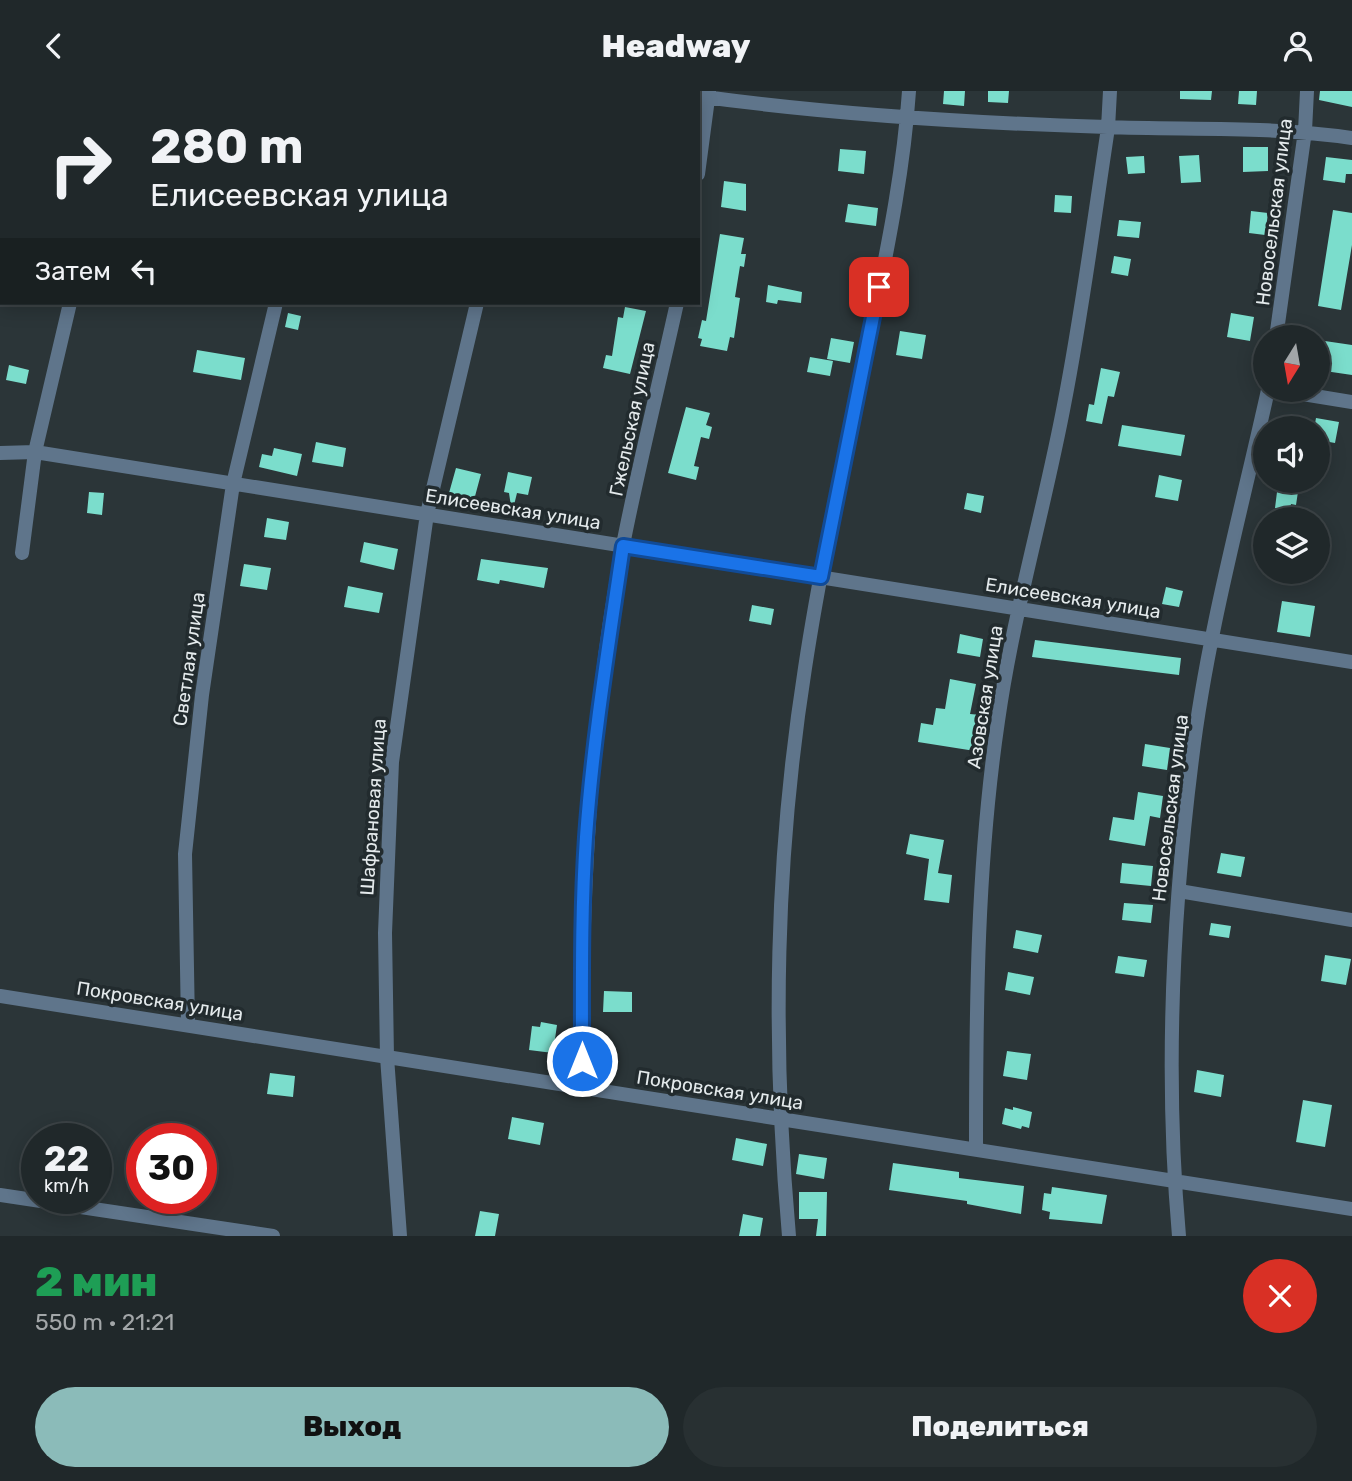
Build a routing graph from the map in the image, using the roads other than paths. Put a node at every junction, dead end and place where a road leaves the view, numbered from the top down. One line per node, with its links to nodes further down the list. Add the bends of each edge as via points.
1 (909, 91): 5 (street)
2 (1110, 91): 6 (street, Азовская улица)
3 (1307, 91): 7 (street, Новосельская улица)
4 (706, 95): 5 (street); 9 (street)
5 (908, 118): 6 (street); 24 (street, via 890,235)
6 (1108, 128): 7 (street); 25 (street, Азовская улица, via 1064,405)
7 (1305, 131): 8 (street); 14 (street, Новосельская улица)
8 (1352, 138)
9 (700, 154)
10 (70, 305): 18 (street)
11 (276, 305): 20 (street, Светлая улица)
12 (477, 305): 21 (street, Шафрановая улица)
13 (677, 305): 22 (street, Гжельская улица)
14 (1278, 325)
15 (1330, 398): 16 (street)
16 (1352, 402)
17 (1265, 403): 26 (street, Новосельская улица)
18 (35, 452): 19 (street, Елисеевская улица); 20 (street, Елисеевская улица); 23 (street)
19 (0, 453)
20 (233, 484): 21 (street, Елисеевская улица); 31 (street, Светлая улица, via 202,695 185,854)
21 (427, 515): 22 (street, Елисеевская улица); 32 (street, Шафрановая улица, via 392,762 385,933)
22 (623, 546): 24 (street, Елисеевская улица); 33 (street, Гжельская улица, via 586,836)
23 (22, 553)
24 (821, 577): 25 (street, Елисеевская улица); 34 (street, via 791,773 778,944)
25 (1019, 609): 26 (street, Елисеевская улица); 35 (street, Азовская улица, via 998,721 981,875)
26 (1214, 640): 27 (street, Елисеевская улица); 28 (street, Новосельская улица, via 1192,757)
27 (1352, 662)
28 (1179, 891): 29 (street); 36 (street, Новосельская улица, via 1172,977)
29 (1352, 920)
30 (0, 996): 31 (street, Покровская улица)
31 (188, 1025): 32 (street, Покровская улица)
32 (387, 1057): 33 (street, Покровская улица); 40 (street, Шафрановая улица)
33 (582, 1087): 34 (street, Покровская улица)
34 (779, 1118): 35 (street, Покровская улица); 41 (street)
35 (976, 1149): 36 (street, Покровская улица)
36 (1174, 1181): 38 (street, Покровская улица); 42 (street, Новосельская улица)
37 (0, 1195): 39 (street)
38 (1352, 1209)
39 (273, 1236)
40 (400, 1236)
41 (789, 1236)
42 (1179, 1236)

